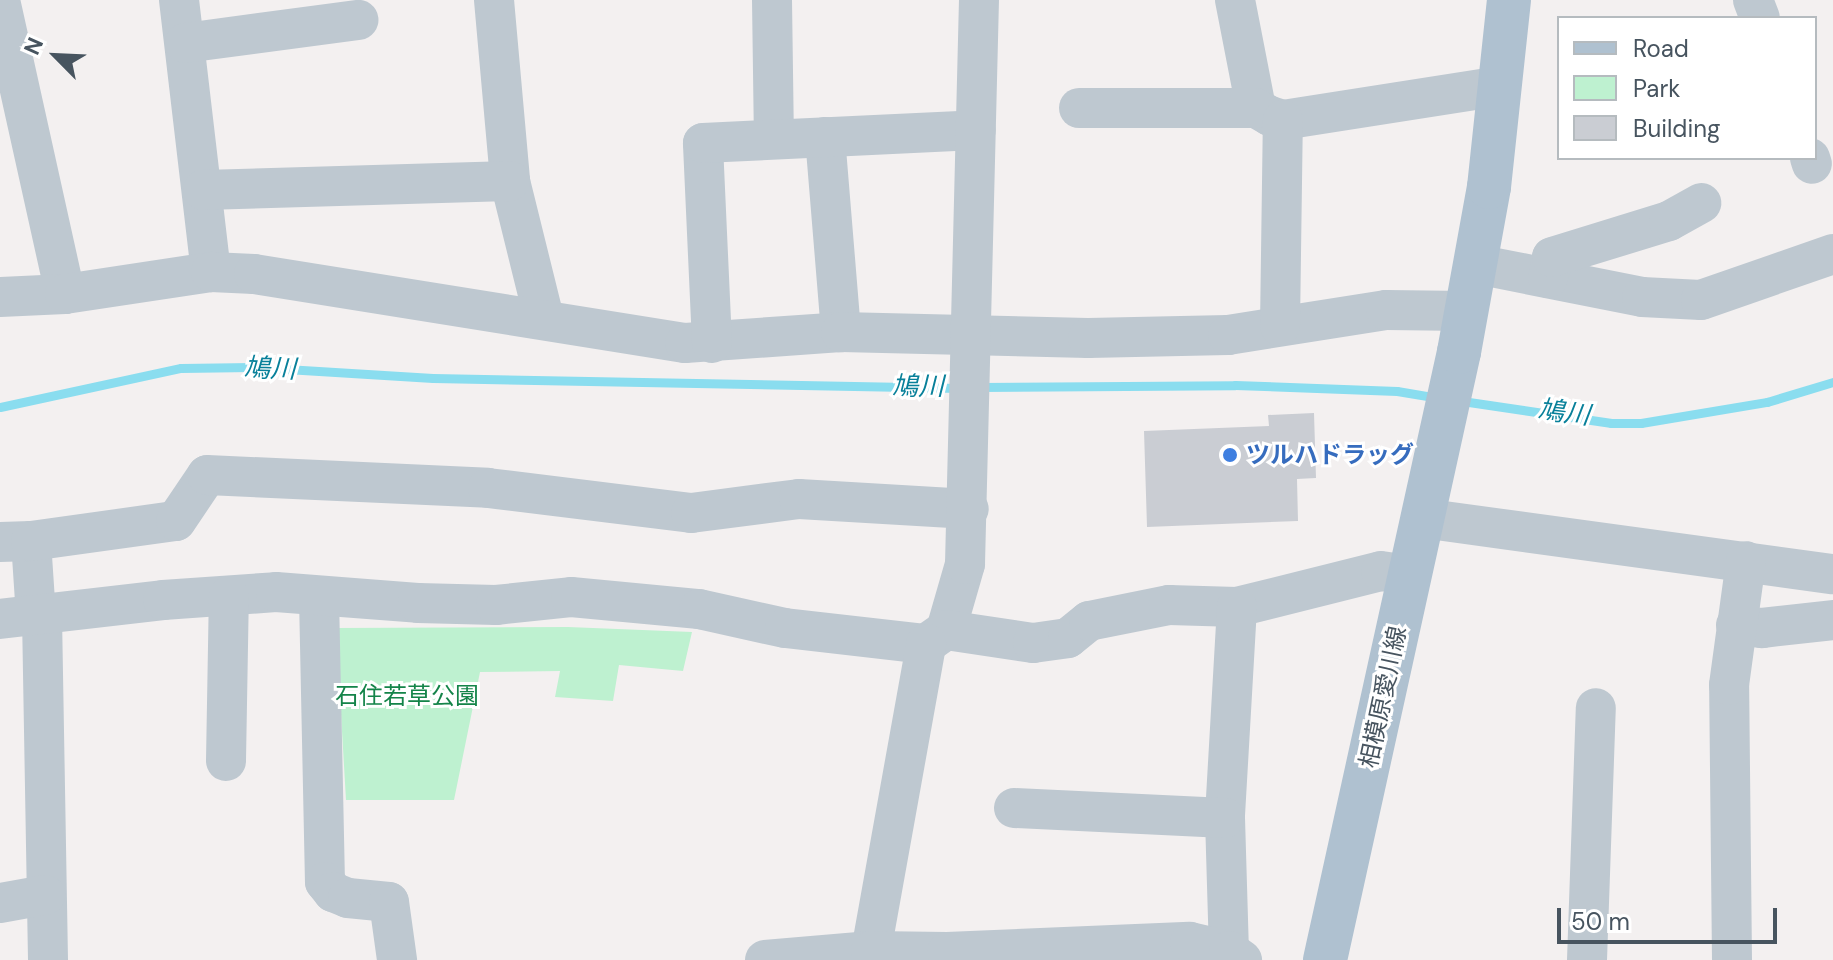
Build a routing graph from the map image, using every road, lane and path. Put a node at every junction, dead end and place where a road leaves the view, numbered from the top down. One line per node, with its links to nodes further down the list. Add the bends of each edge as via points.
1 (0, 0): 23 (street)
2 (179, 0): 9 (street)
3 (494, 0): 16 (street)
4 (772, 0): 15 (street)
5 (979, 0): 13 (street)
6 (1235, 0): 12 (street)
7 (1509, 0): 10 (main road)
8 (358, 20): 9 (street)
9 (185, 43): 17 (street)
10 (1500, 86): 12 (street); 20 (main road)
11 (1079, 108): 12 (street)
12 (1270, 114): 26 (street)
13 (976, 130): 14 (street); 29 (street)
14 (825, 137): 15 (street); 28 (street)
15 (774, 139): 30 (street, via 703,143)
16 (510, 181): 17 (street); 25 (street)
17 (203, 190): 21 (street)
18 (1701, 203): 22 (street, via 1669,221 1552,257)
19 (1833, 254): 22 (street, via 1701,300 1642,297)
20 (1476, 264): 22 (street); 27 (main road)
21 (211, 272): 23 (street); 25 (street)
22 (1548, 278)
23 (65, 294): 24 (street)
24 (0, 297)
25 (544, 318): 30 (street)
26 (1280, 326): 27 (street, via 1386,310); 29 (street, via 1228,335)
27 (1463, 331): 32 (main road, 相模原愛川線)
28 (841, 332): 29 (street); 30 (street)
29 (973, 342): 31 (street)
30 (712, 343)
31 (969, 509): 33 (street, via 799,499 691,513 488,488 207,475 176,521); 43 (street, via 965,564)
32 (1422, 518): 34 (street); 36 (main road, 相模原愛川線)
33 (16, 542): 40 (street)
34 (1746, 561): 35 (street); 42 (street)
35 (1833, 574)
36 (1410, 575): 39 (street, via 1381,571); 58 (main road, 相模原愛川線)
37 (229, 596): 38 (street, via 276,592); 40 (street); 45 (street)
38 (319, 597): 43 (street, via 496,605 571,597 699,609 785,628); 55 (street, via 325,882 348,898 389,902)
39 (1237, 607): 43 (street, via 1169,605 1089,621 1068,638 1033,643); 47 (street)
40 (26, 617): 48 (street, via 48,769)
41 (1833, 620): 42 (street, via 1762,628)
42 (1736, 625): 60 (street, via 1729,685)
43 (936, 637): 50 (street)
44 (1596, 708): 59 (street)
45 (226, 761)
46 (1014, 808): 47 (street)
47 (1225, 818): 53 (street)
48 (45, 895): 49 (street); 54 (street)
49 (0, 903)
50 (871, 951): 52 (street); 57 (street)
51 (1189, 951): 52 (street); 53 (street)
52 (946, 956)
53 (1236, 956)
54 (48, 960)
55 (397, 960)
56 (765, 960): 57 (street)
57 (784, 960)
58 (1325, 960)
59 (1587, 960)
60 (1732, 960)

